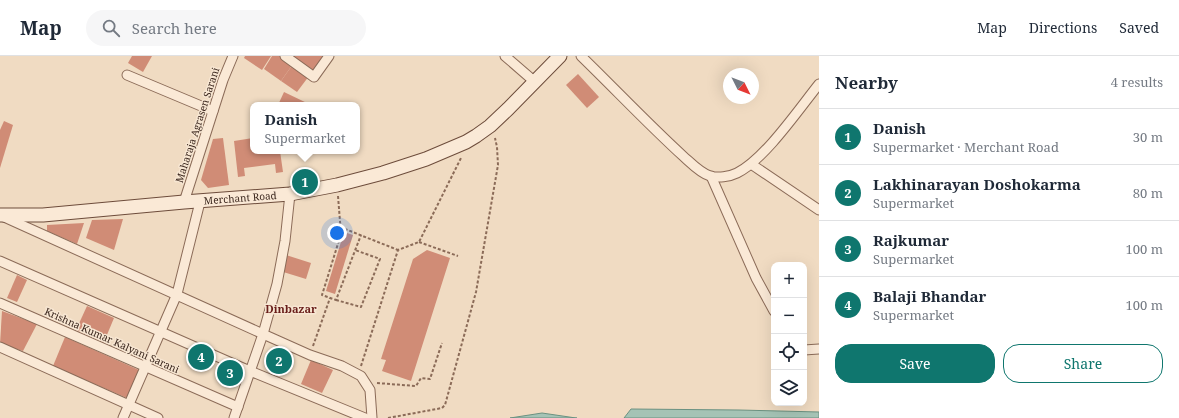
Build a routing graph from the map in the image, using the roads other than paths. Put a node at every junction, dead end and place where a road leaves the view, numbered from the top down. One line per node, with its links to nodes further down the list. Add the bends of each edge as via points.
1 (233, 56): 10 (street, Maharaja Agrasen Sarani, via 226,69)
2 (285, 56): 3 (street, via 314,77)
3 (329, 56)
4 (505, 56): 8 (street)
5 (560, 56): 8 (street, Merchant Road)
6 (581, 56): 12 (street, via 667,142 703,173)
7 (127, 75): 10 (street)
8 (535, 82): 13 (street, Merchant Road, via 490,126 466,142 426,159 337,185)
9 (819, 84): 11 (street)
10 (213, 111): 14 (street, Maharaja Agrasen Sarani)
11 (751, 164): 12 (street, via 736,174 724,177); 16 (street)
12 (711, 176): 21 (street)
13 (290, 194): 15 (street, Merchant Road); 23 (street, via 285,241)
14 (184, 202): 15 (street, Merchant Road); 17 (street, Merchant Road, via 43,215)
15 (200, 202): 19 (street)
16 (819, 210)
17 (1, 215): 19 (street)
18 (0, 261): 22 (street)
19 (176, 294): 22 (street); 23 (street)
20 (0, 303): 27 (street, Krishna Kumar Kalyani Sarani)
21 (771, 305)
22 (160, 331): 27 (street); 28 (street)
23 (263, 334): 28 (street); 35 (street, via 358,374 370,390)
24 (0, 347): 29 (street)
25 (819, 349): 26 (street)
26 (807, 350)
27 (145, 367): 29 (street); 30 (street, Krishna Kumar Kalyani Sarani)
28 (250, 372): 30 (street); 34 (street)
29 (129, 404): 31 (street); 32 (street)
30 (238, 407): 33 (street)
31 (123, 418)
32 (158, 418)
33 (234, 418)
34 (365, 418)
35 (372, 418)

